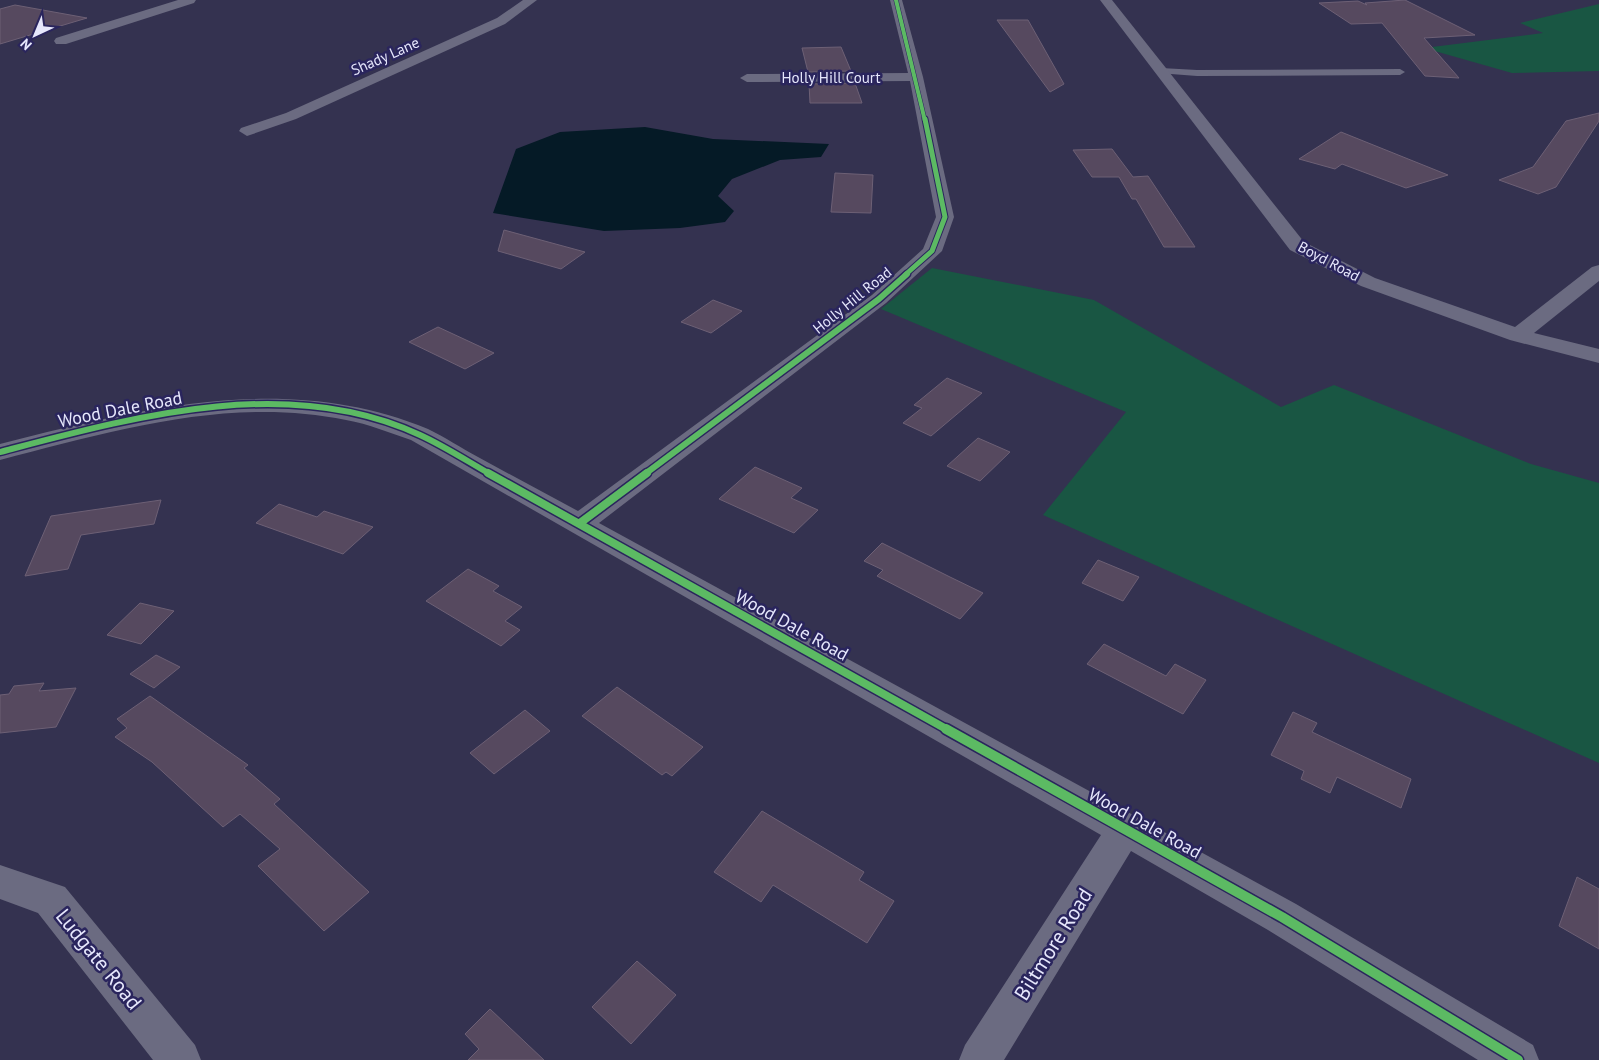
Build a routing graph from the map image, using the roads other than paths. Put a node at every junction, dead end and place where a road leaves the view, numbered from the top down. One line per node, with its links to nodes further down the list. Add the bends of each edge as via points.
1 (190, 0): 5 (street)
2 (531, 0): 10 (street, Shady Lane, via 501,21 291,116)
3 (896, 0): 8 (street, Holly Hill Road)
4 (1106, 0): 6 (street, Boyd Road)
5 (61, 42)
6 (1160, 71): 7 (lane); 12 (street, Boyd Road, via 1297,246 1368,282)
7 (1400, 72)
8 (916, 77): 9 (street, Holly Hill Court); 15 (street, Holly Hill Road, via 945,218 932,251 879,299)
9 (747, 78)
10 (247, 131)
11 (1599, 271): 12 (street)
12 (1518, 334): 13 (street, Boyd Road)
13 (1599, 356)
14 (0, 452): 15 (street, Wood Dale Road, via 89,429 187,410 266,405 311,407 384,422 420,435)
15 (580, 523): 16 (street, Wood Dale Road)
16 (1126, 829): 19 (street, Biltmore Road); 20 (street, Wood Dale Road, via 1282,916)
17 (0, 882): 18 (street, Ludgate Road, via 51,900)
18 (180, 1060)
19 (980, 1060)
20 (1518, 1060)

